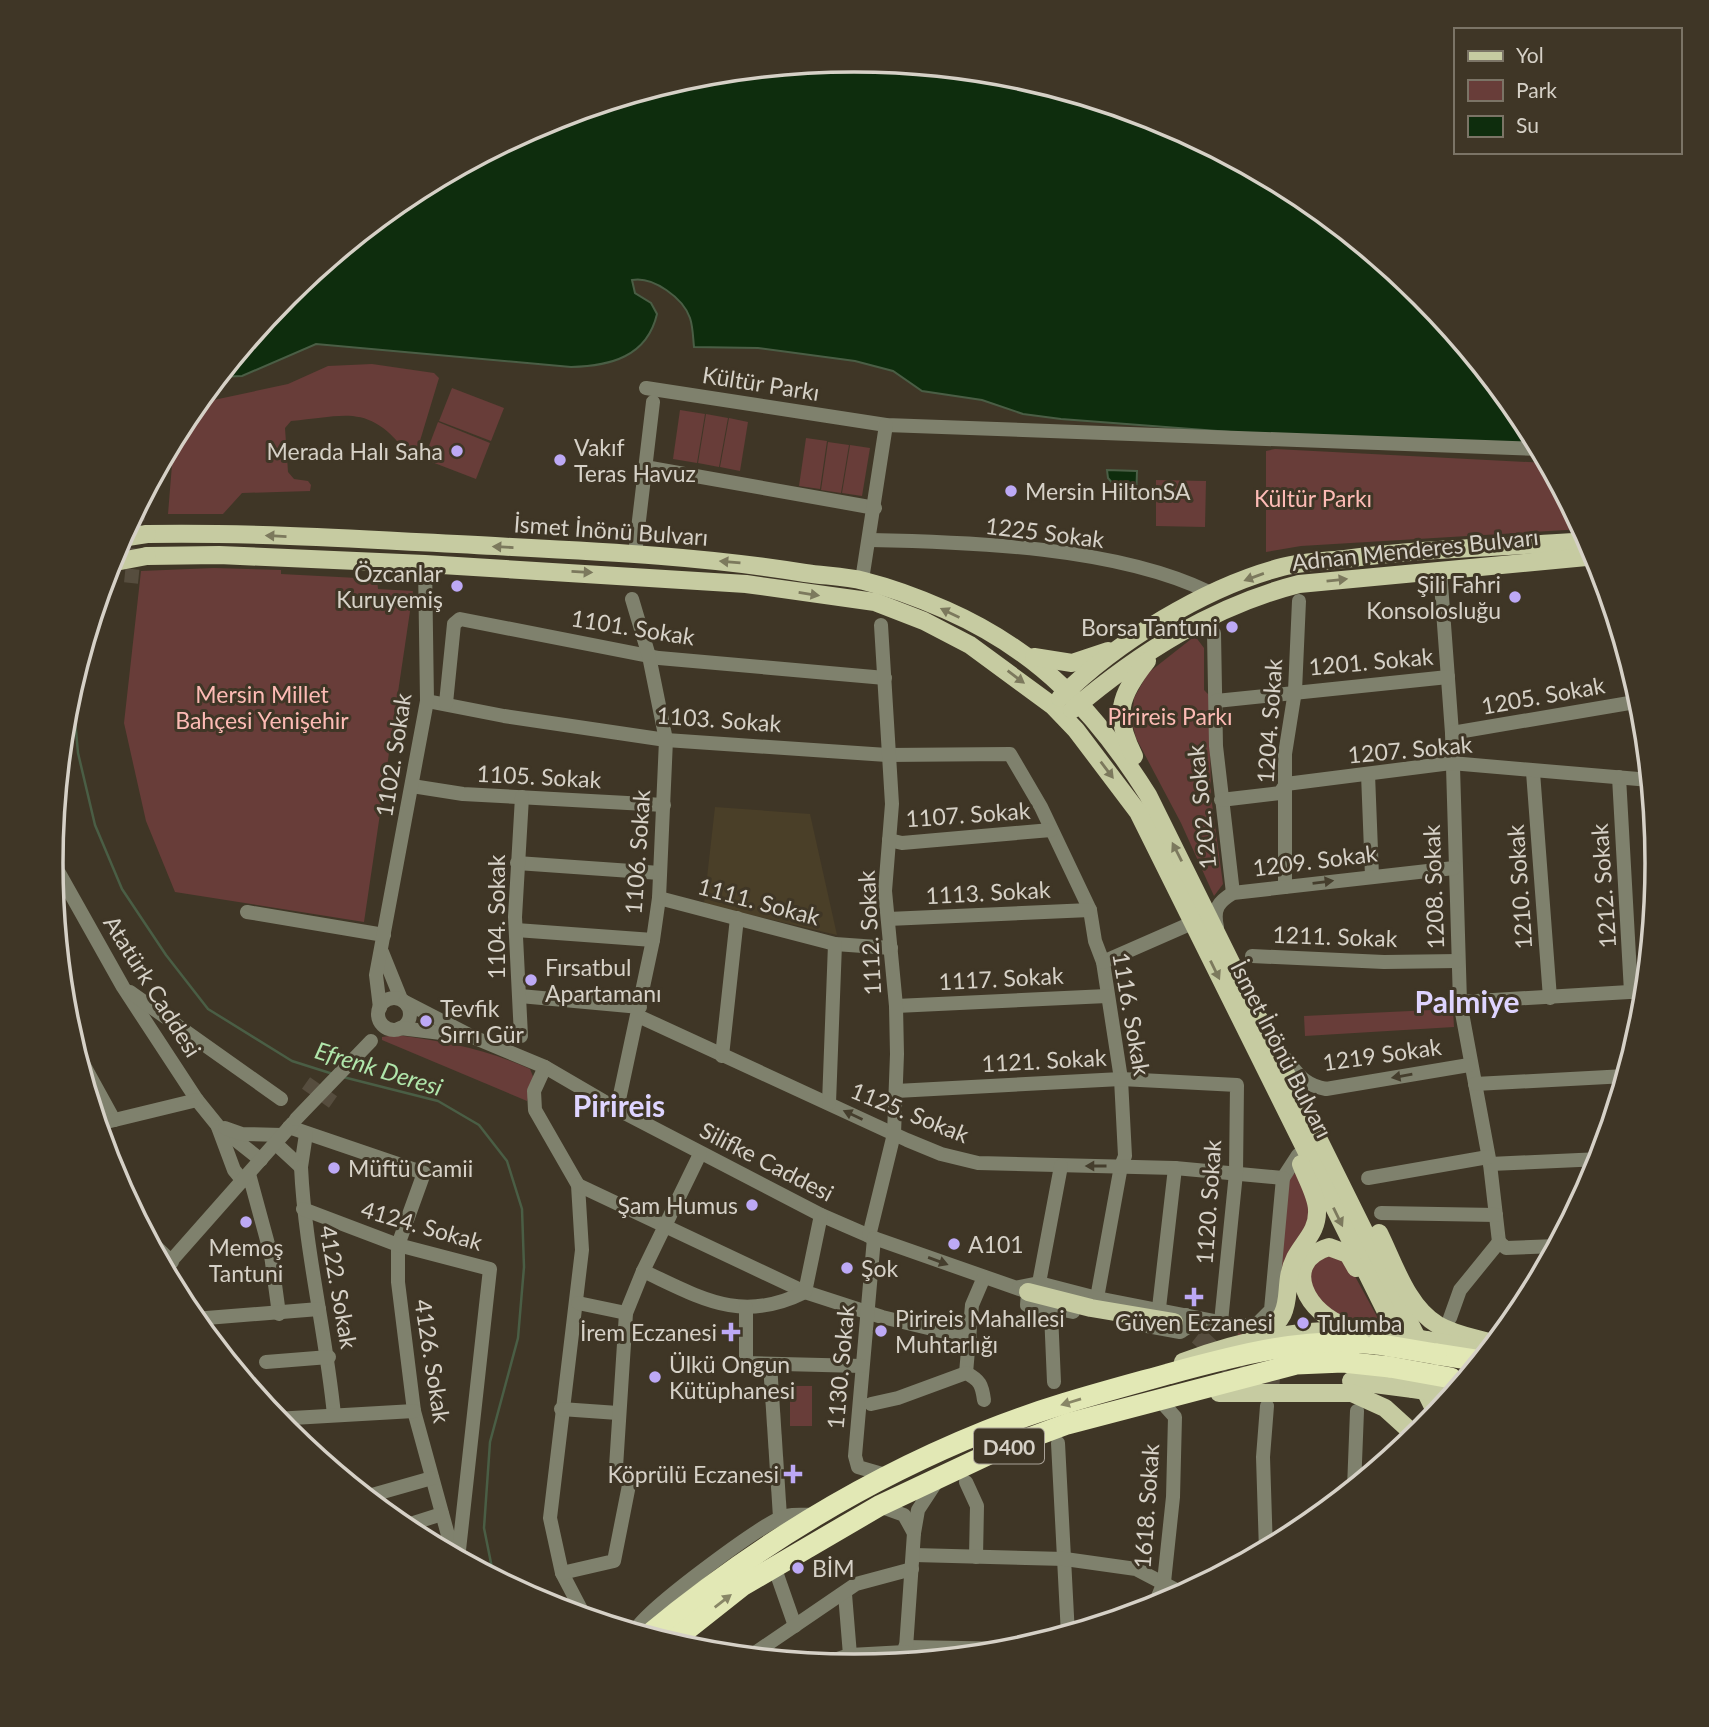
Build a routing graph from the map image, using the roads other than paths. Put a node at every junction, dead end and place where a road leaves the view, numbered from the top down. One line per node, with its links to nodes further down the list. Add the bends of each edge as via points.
1 (886, 425): 2 (street, Kültür Parkı); 3 (street, Kültür Parkı, via 649,395); 4 (street)
2 (1528, 449)
3 (645, 467): 4 (street); 9 (street)
4 (875, 508): 6 (street)
5 (135, 536): 8 (main road, İsmet İnönü Bulvarı, one-way to 5, bridge, via 213,533)
6 (870, 540): 14 (street); 15 (street, 1225 Sokak, via 1074,555 1178,577)
7 (1577, 542): 15 (main road, Adnan Menderes Bulvarı, one-way to 15, via 1384,554 1283,566)
8 (433, 543): 9 (main road, İsmet İnönü Bulvarı, one-way to 8); 12 (main road)
9 (635, 554): 14 (main road, İsmet İnönü Bulvarı, one-way to 9)
10 (1584, 557): 13 (main road, Adnan Menderes Bulvarı)
11 (123, 560): 12 (main road, İsmet İnönü Bulvarı, bridge, via 219,555)
12 (425, 564): 28 (street, 1102. Sokak); 32 (main road, İsmet İnönü Bulvarı, one-way to 32, via 747,584 875,602 970,645)
13 (1440, 570): 22 (main road, Adnan Menderes Bulvarı, one-way to 13, via 1236,603 1272,590); 24 (street, 1208. Sokak)
14 (862, 580): 20 (main road, İsmet İnönü Bulvarı, one-way to 14, via 947,610)
15 (1209, 592): 21 (main road, Adnan Menderes Bulvarı)
16 (632, 599): 23 (street, 1106. Sokak)
17 (1299, 601): 26 (street, 1204. Sokak)
18 (881, 625): 25 (street, 1112. Sokak)
19 (1214, 633): 29 (street, 1202. Sokak)
20 (990, 635): 21 (main road, via 1035,658 1063,664 1091,659); 27 (main road, İsmet İnönü Bulvarı)
21 (1140, 635): 27 (main road, Adnan Menderes Bulvarı)
22 (1162, 642): 27 (main road, Adnan Menderes Bulvarı); 44 (main road, via 1128,686 1121,712 1125,737)
23 (649, 656): 25 (street, 1101. Sokak); 30 (street, 1101. Sokak, via 460,620 454,624); 34 (street, 1106. Sokak)
24 (1448, 677): 26 (street, 1201. Sokak); 33 (street, 1208. Sokak)
25 (886, 678): 36 (street, 1112. Sokak)
26 (1296, 691): 29 (street, 1201. Sokak); 42 (street, 1204. Sokak, via 1284,754)
27 (1075, 696): 32 (main road, Adnan Menderes Bulvarı); 44 (main road, İsmet İnönü Bulvarı, via 1120,750)
28 (427, 701): 30 (street, 1103. Sokak); 43 (street, 1102. Sokak)
29 (1216, 701): 46 (street, 1202. Sokak)
30 (446, 703): 34 (street, 1103. Sokak)
31 (1630, 703): 33 (street, 1205. Sokak)
32 (1059, 711): 62 (main road, İsmet İnönü Bulvarı, one-way to 62, via 1138,812)
33 (1452, 733): 37 (street, 1208. Sokak)
34 (666, 740): 36 (street, 1103. Sokak); 47 (street, 1106. Sokak)
35 (1010, 754): 36 (street, 1103. Sokak); 48 (street, 1116. Sokak)
36 (887, 755): 49 (street, 1112. Sokak, via 892,804)
37 (1451, 764): 38 (street, 1207. Sokak); 39 (street, 1207. Sokak); 51 (street, 1208. Sokak)
38 (1533, 772): 40 (street, 1207. Sokak); 78 (street, 1210. Sokak)
39 (1368, 774): 42 (street, 1207. Sokak); 53 (street)
40 (1619, 777): 41 (street, 1207. Sokak); 73 (street, 1212. Sokak)
41 (1641, 779)
42 (1286, 784): 46 (street, 1207. Sokak, via 1280,793); 55 (street, 1204. Sokak)
43 (412, 786): 45 (street, 1105. Sokak); 64 (street, 1102. Sokak)
44 (1148, 795): 65 (main road, İsmet İnönü Bulvarı, one-way to 44)
45 (522, 797): 47 (street, 1105. Sokak); 50 (street, 1104. Sokak)
46 (1220, 800): 56 (street, 1202. Sokak)
47 (664, 805): 52 (street, 1106. Sokak)
48 (1051, 830): 49 (street, 1107. Sokak, via 902,844); 58 (street, 1116. Sokak)
49 (889, 840): 61 (street, 1112. Sokak)
50 (517, 863): 52 (street); 63 (street, 1104. Sokak)
51 (1454, 868): 53 (street, 1209. Sokak); 71 (street, 1208. Sokak)
52 (660, 873): 57 (street, 1106. Sokak)
53 (1372, 876): 55 (street, 1209. Sokak, one-way to 53)
54 (64, 883): 74 (street, Atatürk Caddesi)
55 (1285, 887): 56 (street, 1209. Sokak)
56 (1233, 893): 65 (street, 1209. Sokak, via 1216,908)
57 (659, 898): 60 (street, 1111. Sokak); 66 (street, 1106. Sokak)
58 (1090, 910): 61 (street, 1113. Sokak); 72 (street, 1116. Sokak)
59 (247, 912): 64 (street)
60 (737, 918): 67 (street, 1111. Sokak); 89 (street)
61 (888, 919): 68 (street, 1112. Sokak)
62 (1192, 923): 72 (street); 106 (main road, İsmet İnönü Bulvarı, one-way to 106)
63 (516, 930): 66 (street); 76 (street, 1104. Sokak)
64 (384, 935): 69 (street, 1102. Sokak)
65 (1219, 935): 88 (main road, İsmet İnönü Bulvarı)
66 (653, 940): 82 (street, 1106. Sokak)
67 (835, 944): 68 (street, 1111. Sokak); 101 (street)
68 (891, 948): 81 (street, 1112. Sokak)
69 (381, 950): 79 (street); 83 (street, 1102. Sokak, via 376,975)
70 (1252, 957): 71 (street, 1211. Sokak)
71 (1458, 961): 80 (street, 1208. Sokak)
72 (1103, 962): 77 (street, 1116. Sokak)
73 (1637, 980)
74 (123, 987): 99 (street); 100 (street, Atatürk Caddesi)
75 (1635, 992): 78 (street)
76 (520, 996): 82 (street); 85 (street, 1104. Sokak)
77 (1107, 996): 81 (street, 1117. Sokak); 94 (street, 1116. Sokak)
78 (1550, 998): 80 (street)
79 (403, 1001): 83 (street, via 386,1000); 84 (street, via 410,1014 407,1023); 86 (street)
80 (1460, 1002): 90 (street, 1208. Sokak)
81 (896, 1006): 98 (street, 1112. Sokak)
82 (639, 1011): 89 (street, 1125. Sokak); 102 (street, 1106. Sokak)
83 (379, 1013): 84 (street, via 383,1025); 87 (street)
84 (397, 1029): 86 (street); 87 (street)
85 (522, 1036)
86 (473, 1037): 91 (street, Silifke Caddesi)
87 (371, 1041): 107 (street, bridge)
88 (1276, 1049): 90 (street, 1219 Sokak, one-way to 88, via 1326,1089 1310,1086 1296,1075); 92 (main road, İsmet İnönü Bulvarı)
89 (722, 1056): 101 (street, 1125. Sokak)
90 (1469, 1065): 95 (street, 1208. Sokak)
91 (545, 1067): 102 (street, Silifke Caddesi); 123 (street, via 534,1091 535,1110)
92 (1286, 1074): 154 (main road, via 1352,1181 1413,1301 1437,1324); 166 (main road, İsmet İnönü Bulvarı)
93 (1616, 1077): 95 (street)
94 (1121, 1079): 96 (street, 1121. Sokak); 98 (street, 1121. Sokak); 116 (street, 1116. Sokak, via 1125,1156)
95 (1475, 1084): 114 (street, 1208. Sokak)
96 (1237, 1085): 119 (street, 1120. Sokak)
97 (95, 1086): 103 (street)
98 (896, 1091): 109 (street, 1112. Sokak)
99 (281, 1099)
100 (197, 1100): 103 (street); 105 (street, Atatürk Caddesi)
101 (829, 1103): 109 (street, 1125. Sokak, one-way to 101)
102 (617, 1109): 110 (street, Silifke Caddesi)
103 (114, 1120): 104 (street)
104 (106, 1122)
105 (218, 1126): 107 (street, via 242,1134); 113 (street, Atatürk Caddesi); 120 (street, Atatürk Caddesi, via 234,1170)
106 (1293, 1126): 111 (main road); 140 (main road, İsmet İnönü Bulvarı, one-way to 140)
107 (286, 1131): 108 (street); 113 (street); 117 (street)
108 (306, 1134): 117 (street, 4122. Sokak); 131 (street, 4126. Sokak, via 424,1173)
109 (894, 1134): 115 (street, 1125. Sokak, via 941,1154 978,1163); 129 (street, 1112. Sokak)
110 (700, 1154): 126 (street, Silifke Caddesi); 128 (street)
111 (1298, 1155): 121 (street); 153 (main road, via 1318,1208 1316,1225 1294,1260 1282,1315)
112 (1589, 1159): 114 (street)
113 (261, 1160): 120 (street)
114 (1490, 1160): 122 (street); 127 (street, 1208. Sokak)
115 (1061, 1166): 116 (street, 1125. Sokak, one-way to 115); 136 (street)
116 (1121, 1166): 118 (street, 1125. Sokak); 138 (street, 1116. Sokak)
117 (301, 1167): 124 (street, 4122. Sokak)
118 (1175, 1168): 119 (street, 1125. Sokak); 142 (street)
119 (1236, 1173): 121 (street, 1125. Sokak); 150 (street, 1120. Sokak)
120 (246, 1178): 133 (street); 145 (street, Atatürk Caddesi, via 271,1255)
121 (1283, 1178): 150 (street, Silifke Caddesi, via 1271,1310 1252,1326)
122 (1368, 1178)
123 (579, 1185): 128 (street); 139 (street, via 582,1250)
124 (303, 1209): 131 (street, 4124. Sokak); 143 (street, 4122. Sokak)
125 (1381, 1213): 127 (street)
126 (821, 1215): 129 (street, Silifke Caddesi); 137 (street)
127 (1496, 1215): 130 (street, 1208. Sokak)
128 (666, 1224): 134 (street); 137 (street)
129 (872, 1237): 135 (street, Silifke Caddesi, one-way to 135); 146 (street, 1130. Sokak)
130 (1499, 1242): 132 (street, via 1506,1248); 149 (street, via 1461,1290)
131 (398, 1245): 178 (street, 4126. Sokak); 201 (street, 4124. Sokak, via 490,1269)
132 (1547, 1246)
133 (171, 1262)
134 (643, 1271): 141 (street, via 716,1305); 144 (street)
135 (984, 1278): 136 (street, Silifke Caddesi); 152 (street, via 972,1305)
136 (1026, 1288): 138 (street, Silifke Caddesi); 148 (main road, via 1091,1308); 165 (street, via 1027,1305 1051,1313)
137 (805, 1292): 141 (street, via 785,1302); 146 (street)
138 (1097, 1298): 142 (street, Silifke Caddesi)
139 (578, 1303): 144 (street); 177 (street)
140 (1382, 1305): 151 (main road, via 1348,1254 1329,1247 1308,1261 1302,1281 1314,1308 1337,1323); 174 (main road, İsmet İnönü Bulvarı)
141 (746, 1307): 160 (street, via 746,1363)
142 (1159, 1308): 148 (street, Silifke Caddesi)
143 (319, 1309): 145 (street); 157 (street, 4122. Sokak)
144 (626, 1313): 180 (street)
145 (279, 1314): 147 (street)
146 (875, 1314): 152 (street); 161 (street, 1130. Sokak)
147 (207, 1318)
148 (1180, 1318): 150 (street, Silifke Caddesi)
149 (1450, 1318)
150 (1221, 1321)
151 (1372, 1335): 153 (main road, via 1325,1329); 155 (highway, D400, bridge); 170 (highway, D400, via 1294,1343)
152 (970, 1338): 162 (street)
153 (1251, 1340): 170 (main road)
154 (1485, 1341)
155 (1431, 1347): 156 (main road); 158 (highway, D400)
156 (1478, 1350)
157 (328, 1357): 159 (street); 181 (street, 4122. Sokak)
158 (1471, 1358)
159 (266, 1362)
160 (770, 1364): 161 (street); 196 (street)
161 (862, 1366): 187 (street, 1130. Sokak, via 855,1456 858,1467)
162 (966, 1373): 172 (street, via 978,1379); 173 (street)
163 (1401, 1378): 164 (main road); 168 (highway, D400, bridge); 169 (main road, bridge); 171 (main road, via 1350,1372 1294,1374); 184 (highway, D400, via 1343,1362 1296,1364)
164 (1351, 1381): 167 (main road); 183 (main road, via 1377,1393)
165 (1054, 1382)
166 (1452, 1383)
167 (1282, 1385)
168 (1448, 1387)
169 (1448, 1387)
170 (1114, 1389): 187 (highway, D400, one-way to 187, via 986,1431)
171 (1219, 1393): 176 (main road); 185 (main road, via 1352,1393 1385,1408)
172 (984, 1400)
173 (871, 1404)
174 (1432, 1404)
175 (1267, 1406): 199 (street)
176 (1166, 1407): 184 (main road); 207 (street, 1618. Sokak, via 1175,1417)
177 (561, 1409): 180 (street); 206 (street, via 550,1518)
178 (414, 1411): 181 (street); 190 (street, 4126. Sokak)
179 (1357, 1411): 189 (street)
180 (618, 1413): 206 (street, via 615,1467 629,1480 614,1561)
181 (334, 1415): 182 (street)
182 (290, 1418)
183 (1415, 1421)
184 (1067, 1424): 188 (highway, D400)
185 (1408, 1429)
186 (1058, 1443): 203 (street)
187 (889, 1476): 195 (highway, D400)
188 (941, 1476): 193 (highway, D400); 198 (street, via 922,1502)
189 (1354, 1476)
190 (432, 1478): 192 (street); 194 (street, 4126. Sokak)
191 (966, 1482): 202 (street, via 977,1506)
192 (377, 1494)
193 (879, 1506): 198 (street, via 904,1515); 205 (highway, D400)
194 (442, 1514): 197 (street); 200 (street, 4126. Sokak)
195 (820, 1515): 196 (street); 214 (highway, D400)
196 (780, 1517): 212 (street, via 679,1589)
197 (416, 1522)
198 (914, 1533): 204 (street)
199 (1266, 1539)
200 (452, 1545)
201 (457, 1548)
202 (976, 1558): 203 (street); 204 (street)
203 (1065, 1559): 207 (street, via 1136,1569); 213 (street)
204 (913, 1562): 209 (street, via 856,1584); 218 (street)
205 (774, 1566): 215 (street); 216 (highway, D400, one-way to 205)
206 (562, 1573): 211 (street)
207 (1164, 1582): 208 (street); 210 (street, 1618. Sokak)
208 (1175, 1587)
209 (845, 1594): 215 (street); 219 (street)
210 (1159, 1594)
211 (578, 1605)
212 (640, 1625)
213 (1068, 1625)
214 (643, 1626)
215 (795, 1626): 217 (street)
216 (680, 1635)
217 (761, 1649)
218 (905, 1654)
219 (850, 1655)

